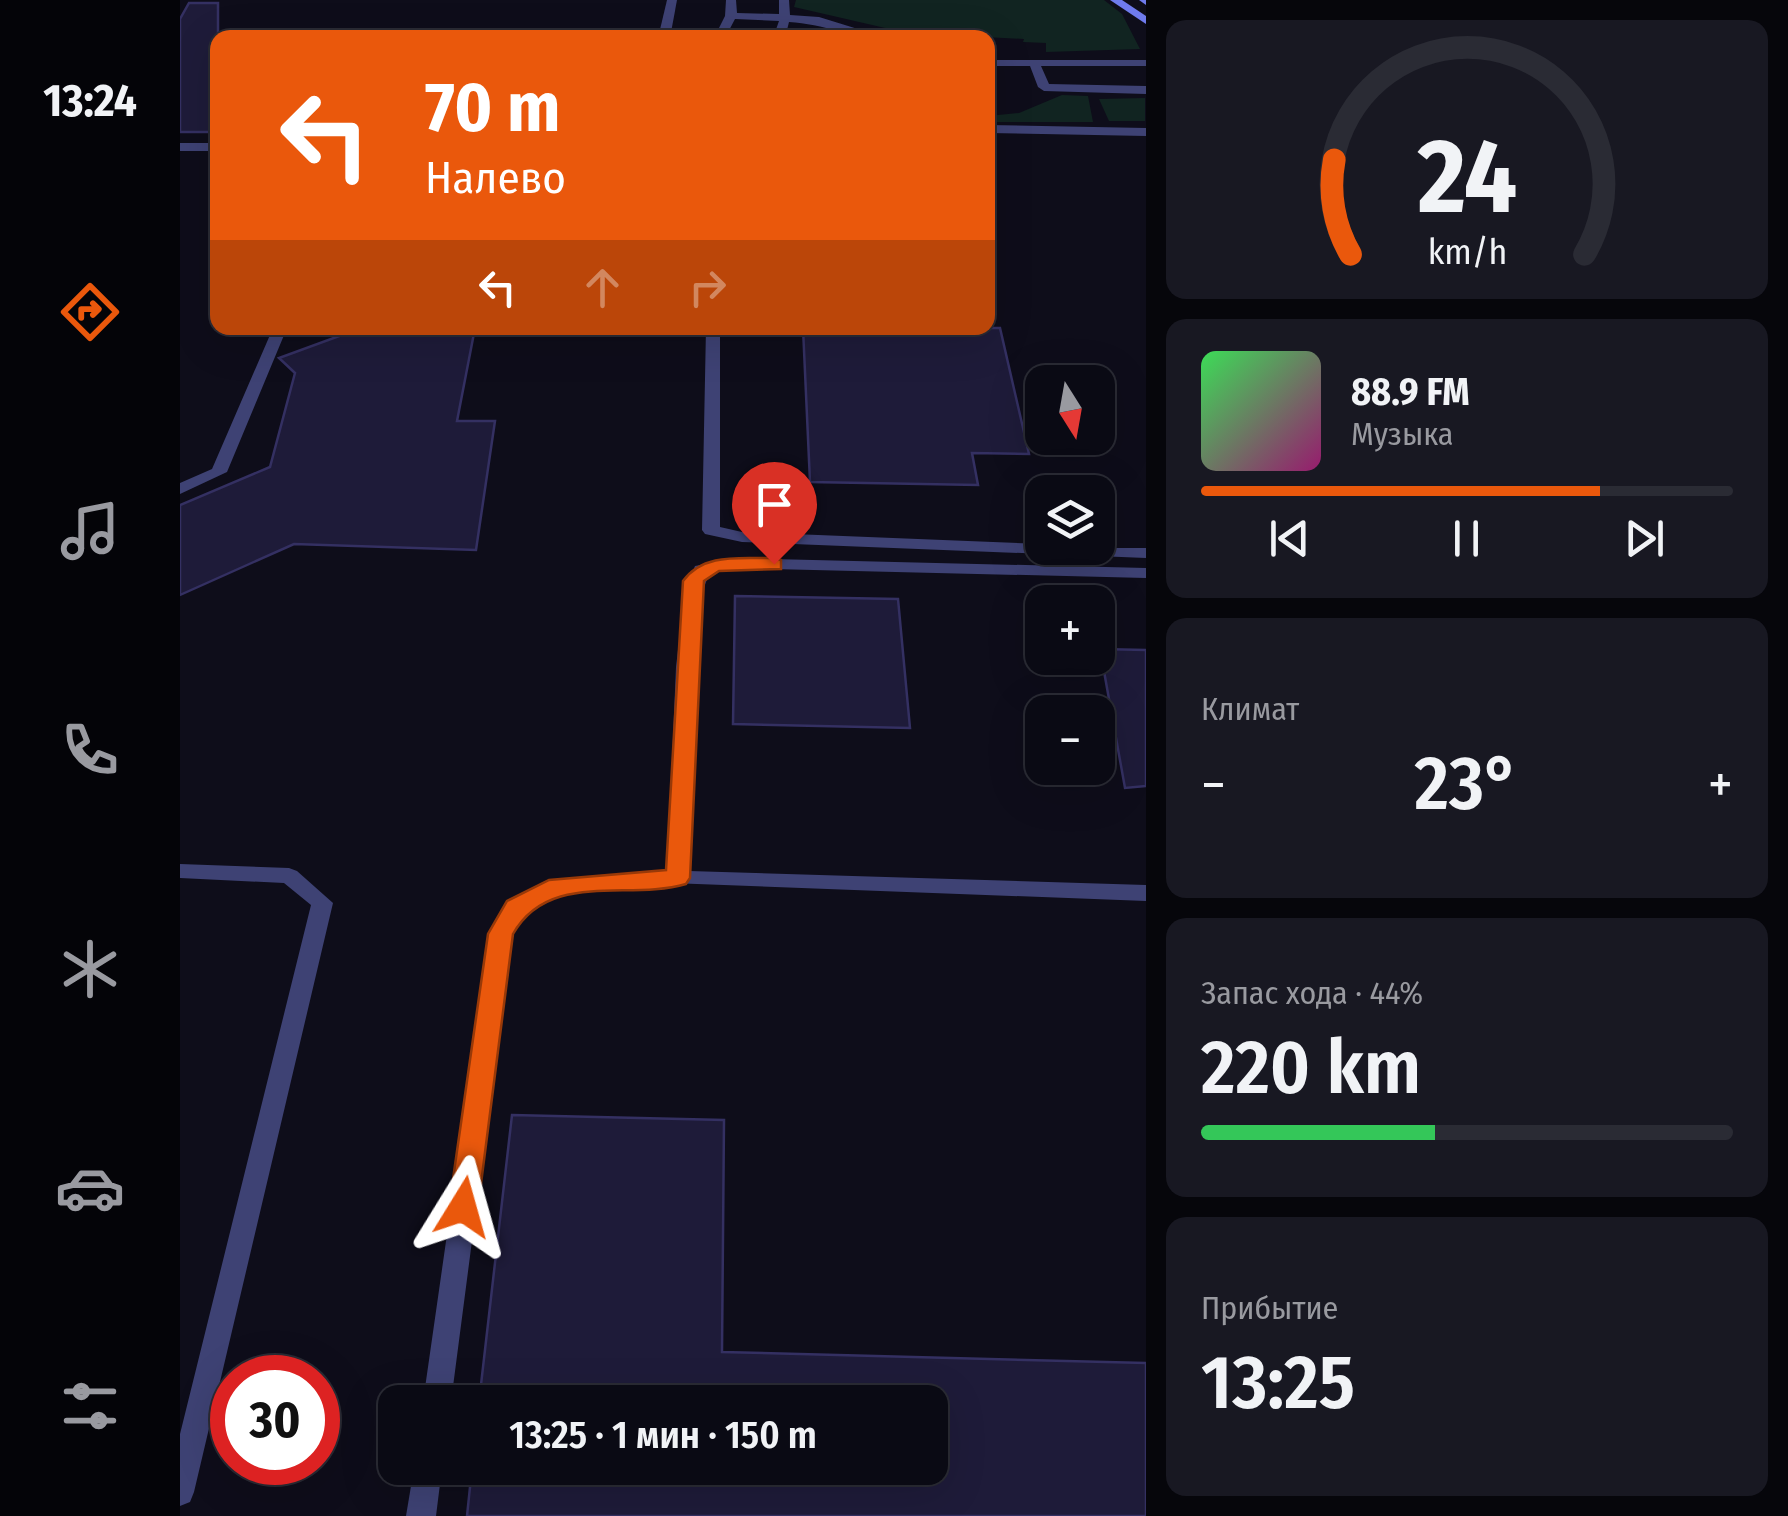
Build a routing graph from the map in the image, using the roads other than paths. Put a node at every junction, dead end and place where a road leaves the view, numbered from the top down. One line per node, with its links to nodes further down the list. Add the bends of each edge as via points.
1 (672, 0): 8 (street)
2 (731, 0): 5 (street)
3 (784, 0): 6 (street)
4 (1115, 0): 7 (main road)
5 (731, 16): 6 (street); 9 (street)
6 (785, 18): 10 (street); 11 (street)
7 (1146, 21)
8 (666, 30)
9 (723, 30)
10 (781, 30)
11 (854, 30)
12 (995, 63): 13 (street)
13 (1034, 63): 14 (street); 15 (street, via 1044,87)
14 (1146, 63)
15 (1146, 90)
16 (995, 129): 17 (street)
17 (1146, 132)
18 (180, 147): 19 (street)
19 (210, 147)
20 (277, 335): 22 (street, via 220,472)
21 (713, 335): 23 (street, via 711,530 742,537)
22 (180, 489)
23 (1146, 553)
24 (1146, 573): 26 (street, via 736,564 701,570 688,634)
25 (180, 870): 30 (street, via 289,876 322,903)
26 (678, 878): 27 (street); 28 (street, via 557,886 516,907 500,934)
27 (1146, 893)
28 (438, 1385)
29 (426, 1485): 31 (street)
30 (180, 1492)
31 (421, 1516)

